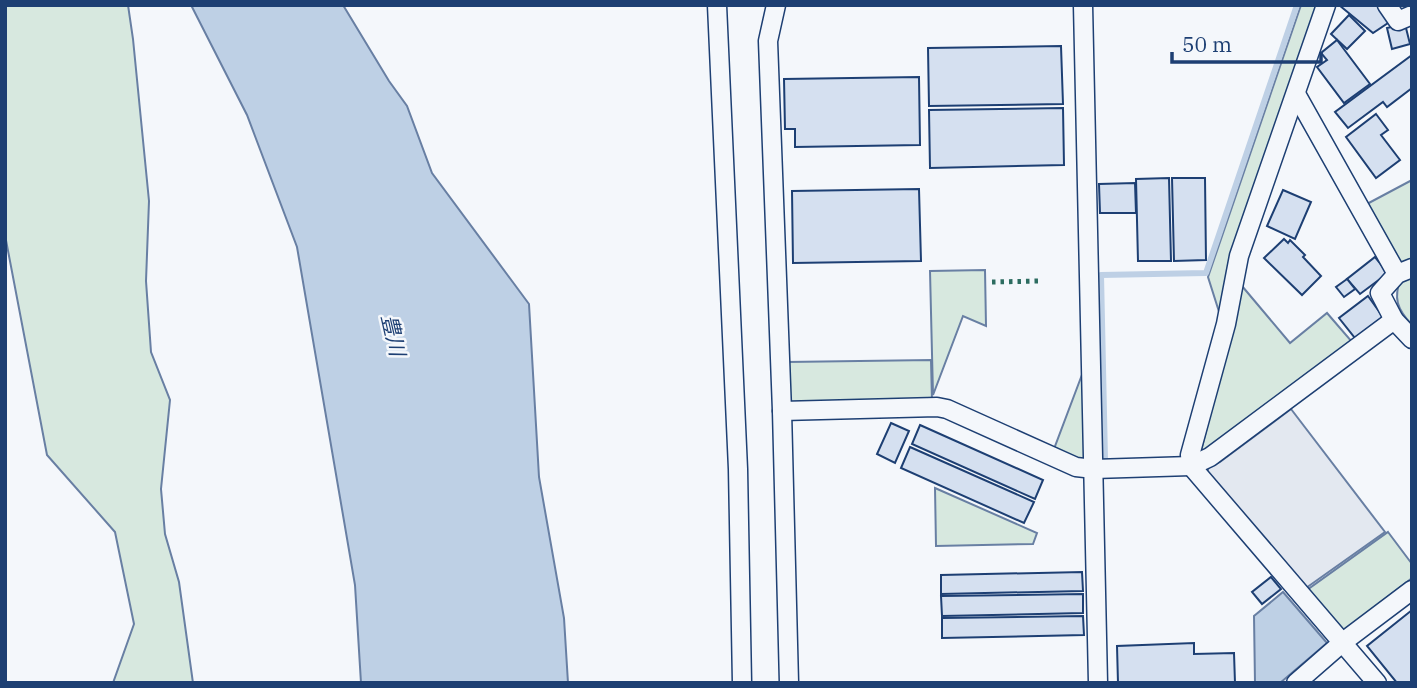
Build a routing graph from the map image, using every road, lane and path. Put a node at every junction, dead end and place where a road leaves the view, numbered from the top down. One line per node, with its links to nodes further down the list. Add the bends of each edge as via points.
1 (776, 5): 11 (street, via 768,41)
2 (1083, 5): 13 (street)
3 (1326, 5): 7 (street)
4 (1387, 5): 6 (street, via 1398,21)
5 (719, 10): 16 (street)
6 (1412, 15)
7 (1296, 94): 8 (street); 12 (street, via 1239,256 1226,324 1190,454)
8 (1404, 271): 9 (street, via 1380,293)
9 (1394, 320): 10 (street); 12 (street, via 1210,457)
10 (1412, 339)
11 (782, 411): 13 (street, via 937,407 1076,467); 17 (street)
12 (1191, 466): 13 (street); 15 (street)
13 (1094, 469): 18 (street)
14 (1412, 590): 15 (street)
15 (1343, 642): 19 (street); 20 (street)
16 (742, 683)
17 (789, 683)
18 (1098, 683)
19 (1296, 683)
20 (1377, 683)

